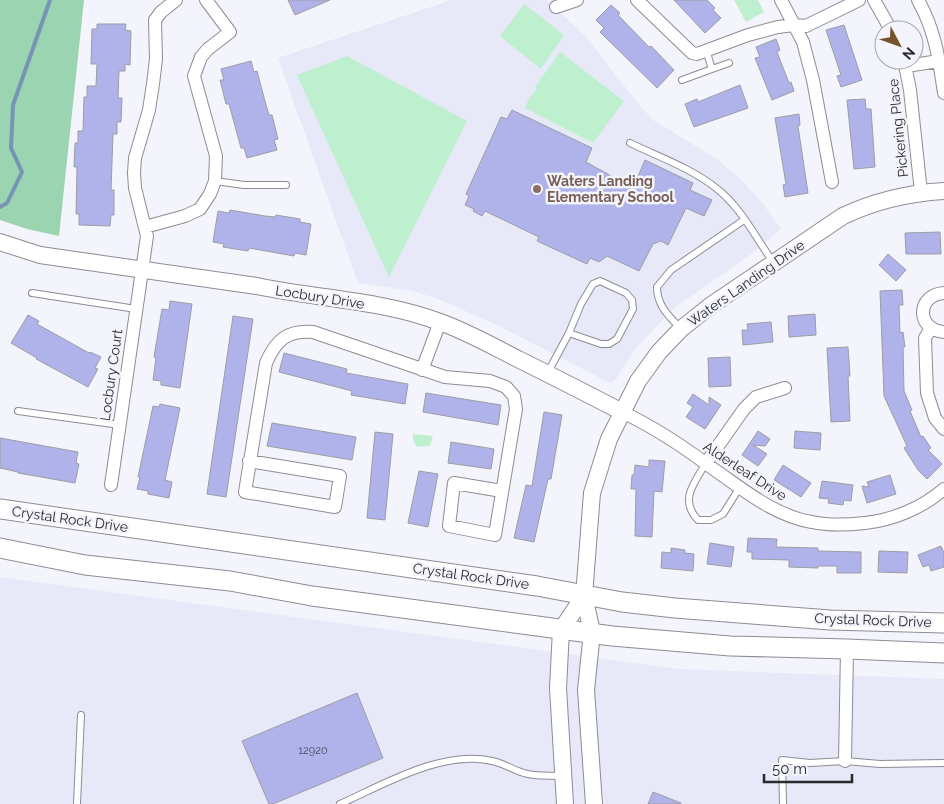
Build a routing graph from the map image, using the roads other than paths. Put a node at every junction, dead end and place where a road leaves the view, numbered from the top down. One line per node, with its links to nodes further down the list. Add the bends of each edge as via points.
1 (176, 0): 27 (street, Locbury Court, via 155,20 153,84 135,158 135,188)
2 (206, 0): 21 (street, via 230,32 201,57 194,76 216,156)
3 (577, 0): 9 (street)
4 (637, 0): 12 (street, via 692,53)
5 (781, 0): 11 (street)
6 (859, 0): 11 (street, via 806,26)
7 (874, 0): 10 (street)
8 (918, 0): 13 (street, via 933,32)
9 (556, 7)
10 (885, 20)
11 (794, 25): 12 (street, via 748,35); 22 (street, via 803,42 813,80)
12 (706, 50): 16 (lane)
13 (940, 61): 14 (street); 19 (street)
14 (924, 62)
15 (729, 63): 16 (lane)
16 (712, 69): 18 (lane)
17 (906, 70): 25 (street, Pickering Place)
18 (682, 80)
19 (944, 93)
20 (630, 143): 26 (lane, via 696,174 718,189)
21 (215, 181): 23 (lane); 27 (street, via 200,209)
22 (832, 182)
23 (286, 185)
24 (944, 191): 25 (street, Waters Landing Drive)
25 (921, 192): 29 (street, Waters Landing Drive, via 862,207)
26 (744, 220): 29 (lane); 36 (lane, via 671,270 657,287 662,308)
27 (145, 227): 30 (street, Locbury Court, via 147,236)
28 (0, 242): 30 (street, Locbury Drive, via 40,255)
29 (773, 262): 36 (street, Waters Landing Drive)
30 (142, 270): 33 (street, Locbury Court); 34 (street, Locbury Drive, via 319,296 404,311)
31 (944, 292): 35 (street, via 932,296 924,305 924,318)
32 (32, 294): 33 (lane)
33 (136, 309): 44 (street, Locbury Court)
34 (440, 322): 39 (street); 40 (street, Locbury Drive)
35 (931, 328): 38 (street); 45 (street, via 925,338 927,393 935,418)
36 (681, 329): 43 (street, Waters Landing Drive, via 638,381)
37 (569, 332): 37 (lane, via 609,344 617,339 633,309 632,300 626,293 600,281 593,284); 40 (lane)
38 (944, 332)
39 (422, 370): 46 (street, via 313,332 289,334 272,350 266,363); 51 (street, via 445,377 490,381 506,387 514,396 516,409)
40 (548, 374): 43 (street, Locbury Drive)
41 (785, 388): 47 (street, via 756,397)
42 (18, 411): 44 (lane)
43 (622, 412): 47 (street, Alderleaf Drive); 54 (street, Waters Landing Drive, via 609,439 592,493)
44 (120, 425): 48 (street, Locbury Court)
45 (944, 429)
46 (249, 461): 46 (street, via 245,492 336,507 340,476)
47 (706, 463): 49 (street, Alderleaf Drive); 49 (lane, via 687,500 690,512 698,520 711,520 723,514)
48 (111, 484)
49 (740, 487): 50 (street, Alderleaf Drive, via 779,512 811,522 844,526 880,522 912,510)
50 (944, 489)
51 (502, 491): 51 (street, via 454,483 449,526 495,535)
52 (0, 509): 54 (main road, Crystal Rock Drive, via 538,586)
53 (0, 548): 56 (main road, via 85,565 230,581 312,596)
54 (584, 596): 55 (main road, Crystal Rock Drive, via 675,608 830,620); 56 (street); 57 (street)
55 (944, 623)
56 (561, 630): 57 (main road); 63 (street, via 558,688)
57 (592, 632): 58 (main road, via 730,646); 67 (street, via 586,690)
58 (847, 648): 59 (main road); 61 (street)
59 (944, 653)
60 (81, 715): 64 (lane)
61 (845, 761): 62 (lane); 68 (lane, via 810,763 782,760)
62 (944, 763)
63 (564, 776): 65 (lane, via 526,774 492,760 446,760); 66 (street)
64 (77, 804)
65 (340, 804)
66 (566, 804)
67 (594, 804)
68 (783, 804)

